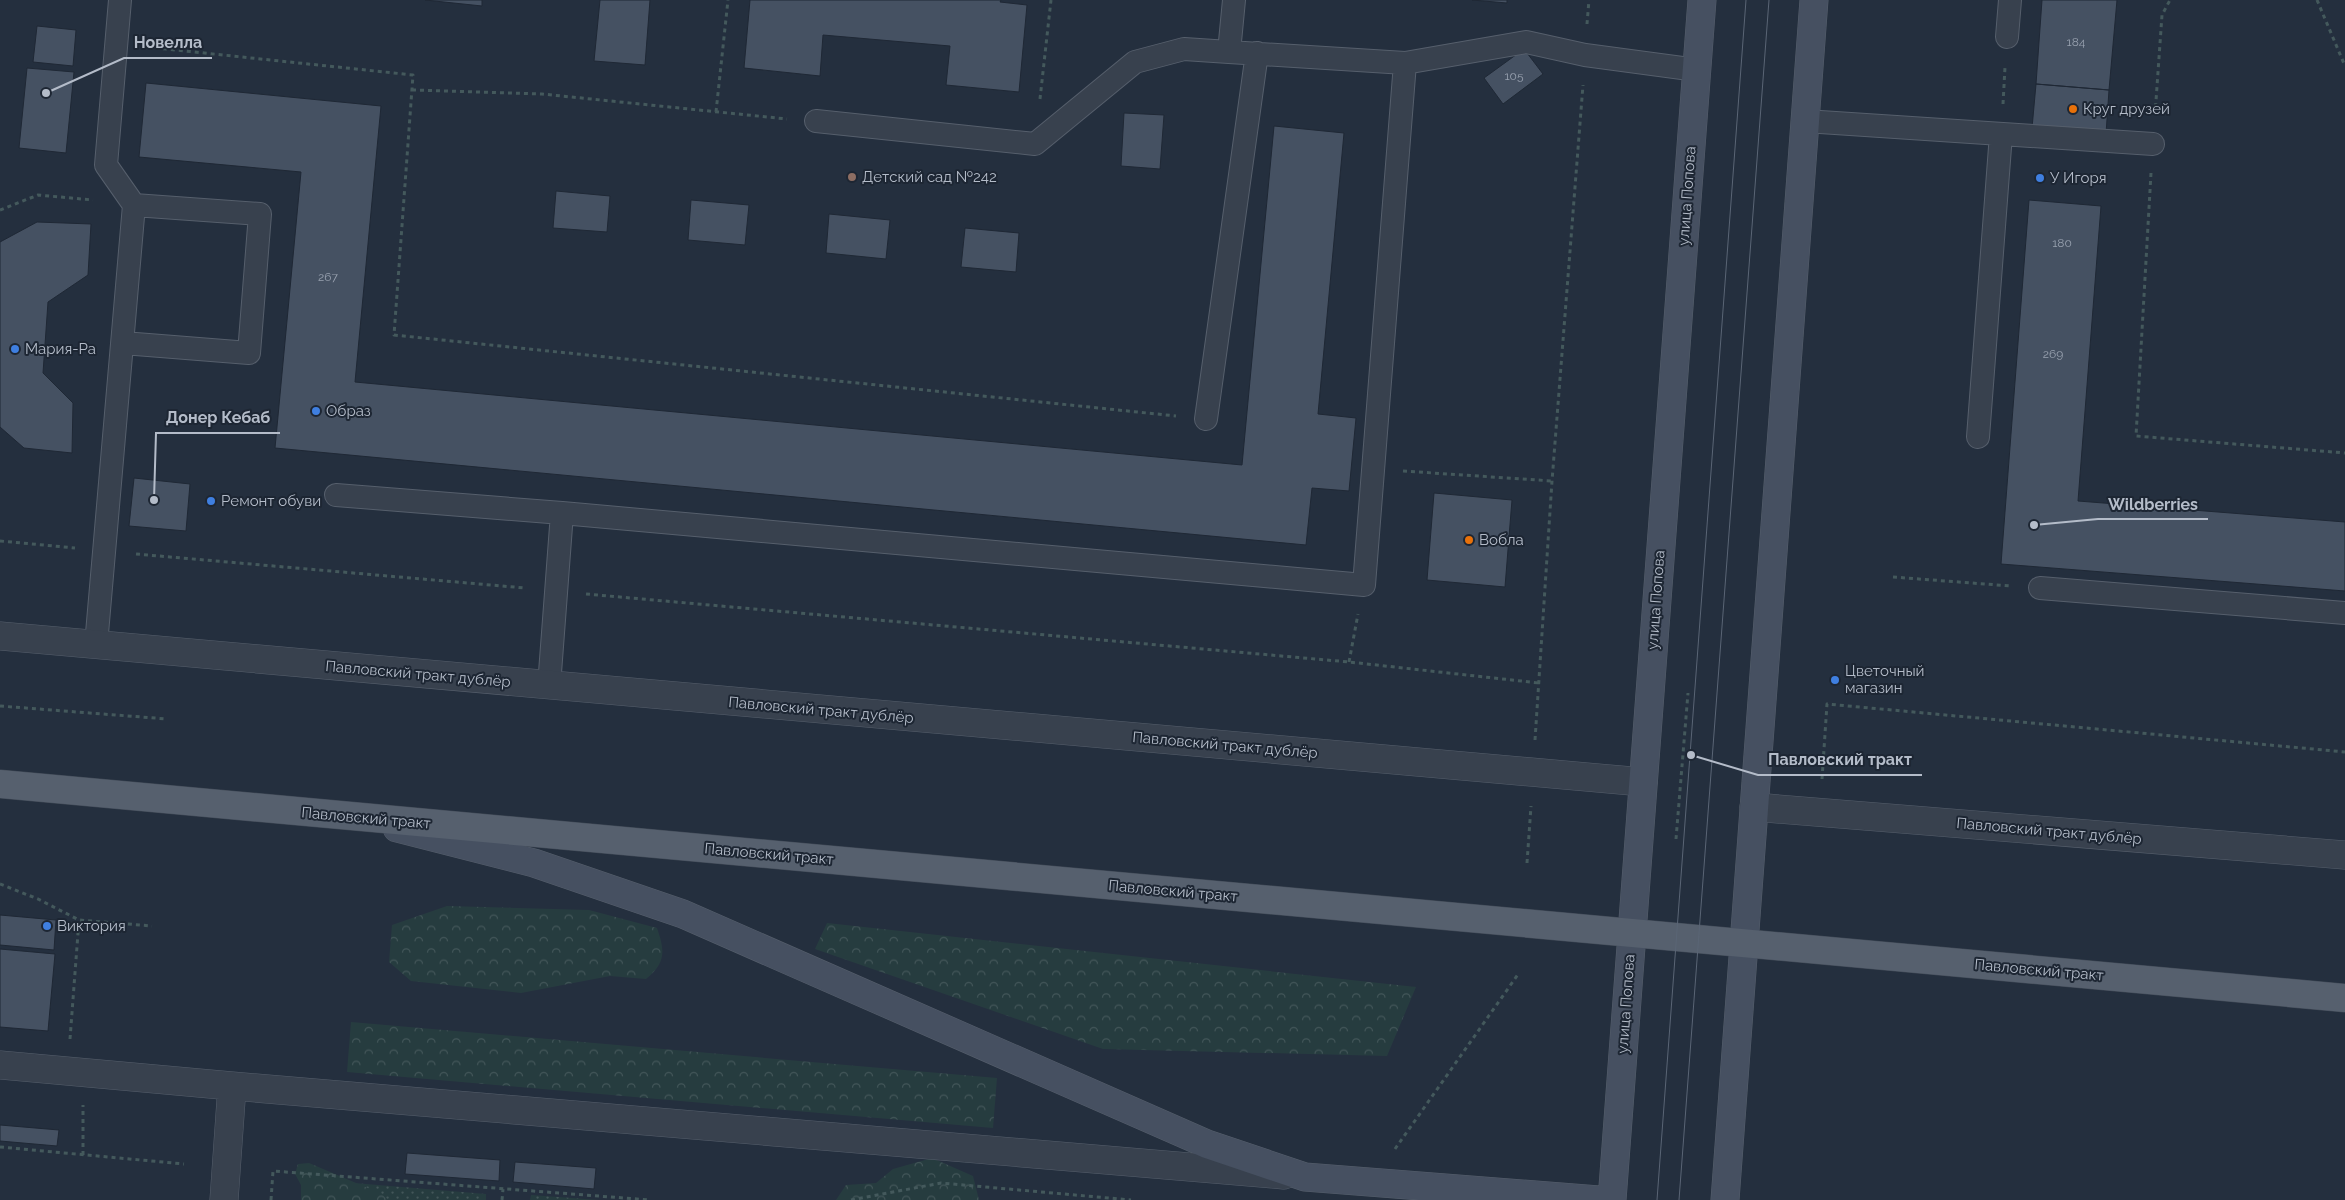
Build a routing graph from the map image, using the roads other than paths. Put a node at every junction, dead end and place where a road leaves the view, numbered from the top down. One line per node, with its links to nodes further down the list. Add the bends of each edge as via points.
1 (120, 0): 15 (lane, via 106,165)
2 (1234, 0): 7 (lane)
3 (1702, 0): 10 (main road, улица Попова)
4 (1814, 0): 12 (main road)
5 (2010, 0): 6 (lane)
6 (2007, 37)
7 (1229, 52): 8 (lane); 11 (lane, via 1184,49 1135,62 1035,144)
8 (1257, 53): 9 (lane); 17 (lane)
9 (1405, 63): 10 (lane, via 1526,42 1585,55); 20 (lane, via 1364,585)
10 (1697, 70): 26 (main road, улица Попова)
11 (816, 121)
12 (1805, 121): 13 (lane); 28 (main road)
13 (2002, 134): 14 (lane); 18 (lane)
14 (2153, 144)
15 (134, 205): 16 (lane); 16 (lane, via 260,214 248,353)
16 (123, 343): 24 (lane)
17 (1206, 419)
18 (1978, 437)
19 (336, 495): 20 (lane)
20 (562, 513): 25 (lane)
21 (2040, 588): 22 (lane)
22 (2345, 613)
23 (0, 636): 24 (street, Павловский тракт дублёр)
24 (96, 645): 25 (street, Павловский тракт дублёр)
25 (549, 686): 26 (street, Павловский тракт дублёр)
26 (1643, 782): 31 (main road, улица Попова)
27 (0, 784): 29 (main road, Павловский тракт)
28 (1754, 807): 30 (street, Павловский тракт дублёр); 32 (main road)
29 (352, 816): 31 (main road, Павловский тракт); 36 (main road, via 534,863 684,914 1207,1144)
30 (2345, 855)
31 (1632, 933): 32 (main road, Павловский тракт); 39 (main road, улица Попова)
32 (1744, 942): 33 (main road, Павловский тракт); 40 (main road)
33 (2345, 998)
34 (0, 1064): 35 (street)
35 (232, 1086): 36 (street); 37 (street)
36 (1305, 1177): 38 (main road)
37 (224, 1200)
38 (1599, 1200)
39 (1612, 1200)
40 (1725, 1200)

